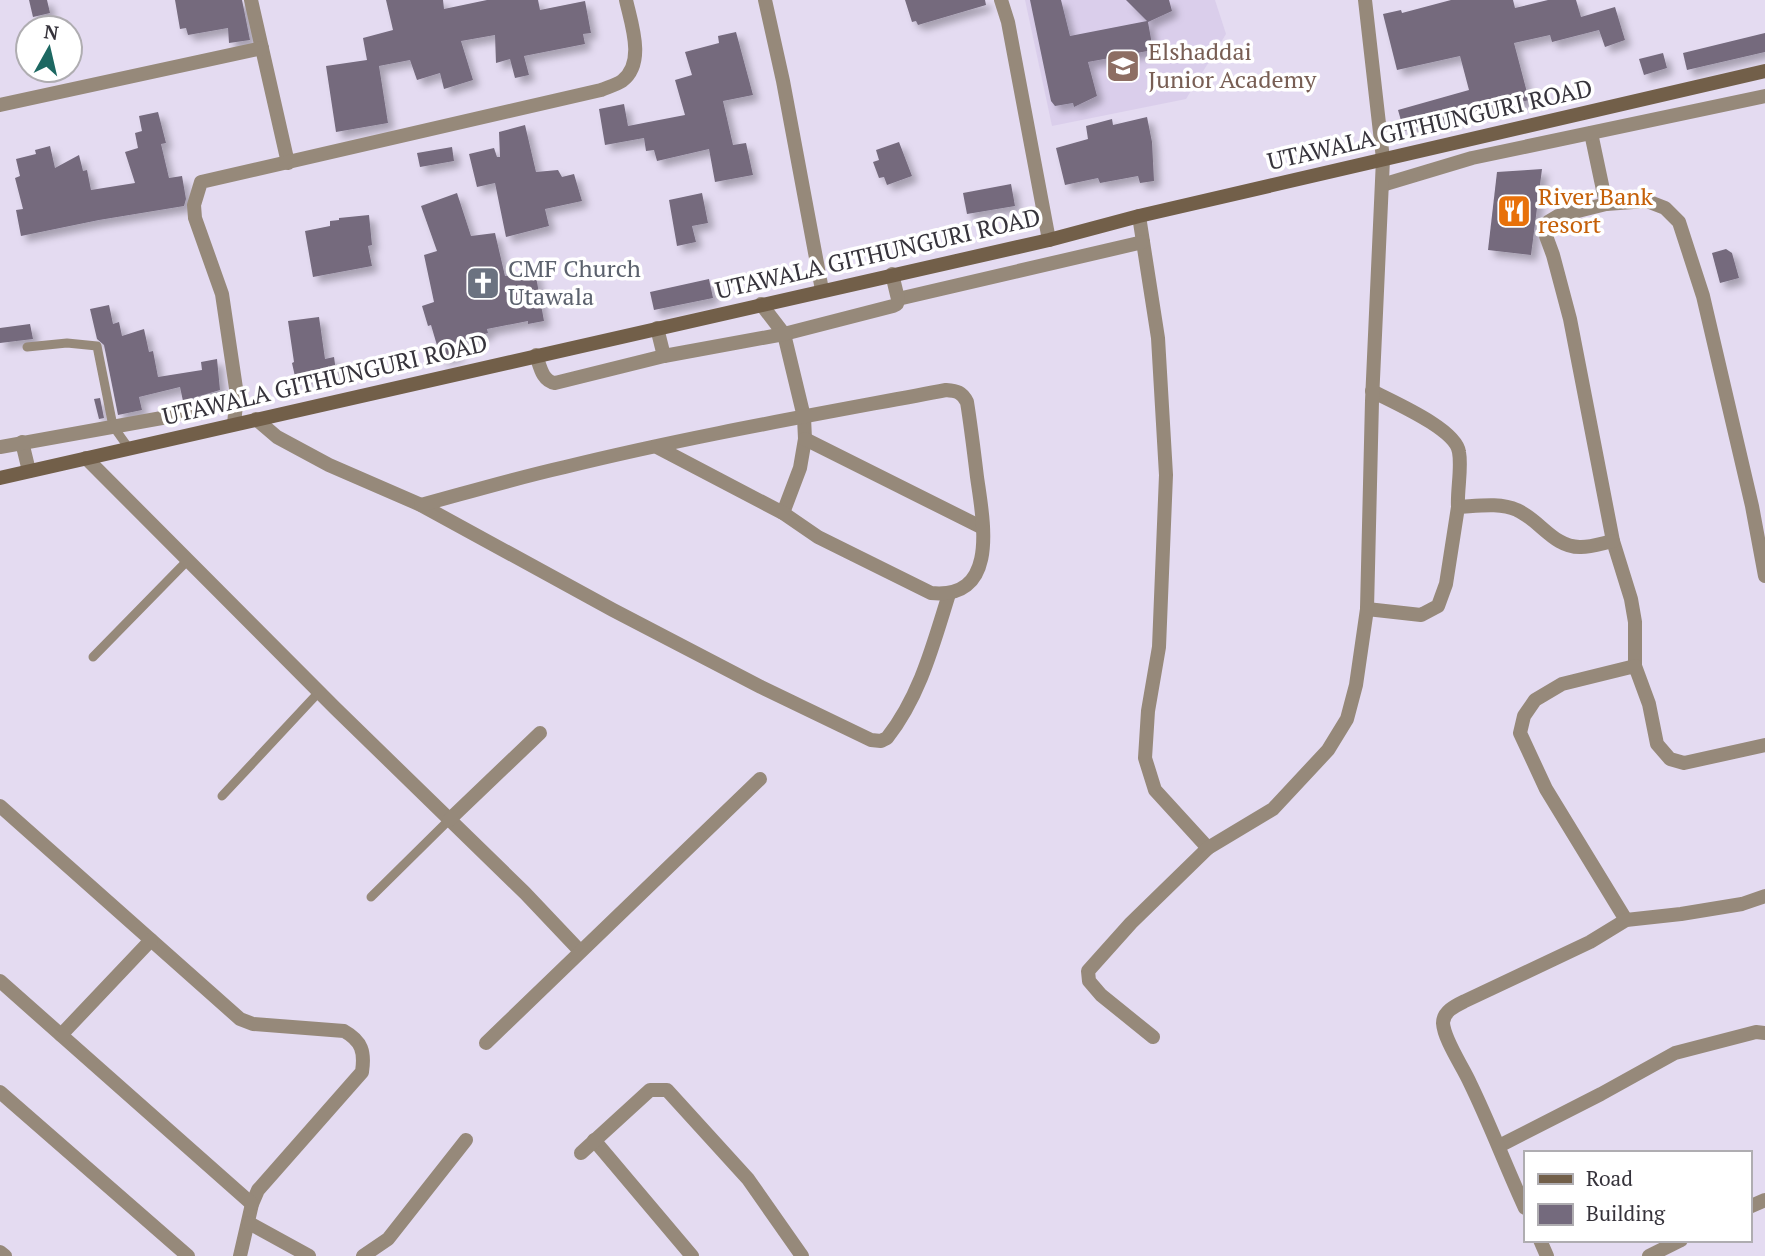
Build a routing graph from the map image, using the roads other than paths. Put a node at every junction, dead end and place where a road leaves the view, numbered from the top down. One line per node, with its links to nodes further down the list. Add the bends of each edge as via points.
1 (251, 0): 6 (street)
2 (626, 0): 12 (street, via 636,56 623,80 601,90)
3 (765, 0): 19 (street)
4 (1001, 0): 16 (street)
5 (1365, 0): 11 (street)
6 (262, 48): 9 (street); 12 (street)
7 (1765, 71): 11 (street, UTAWALA GITHUNGURI ROAD)
8 (1765, 96): 10 (street)
9 (0, 104)
10 (1591, 133): 13 (street, via 1472,158); 14 (street)
11 (1384, 159): 13 (street); 15 (street, UTAWALA GITHUNGURI ROAD)
12 (288, 163): 28 (street, via 201,183 194,205 222,294)
13 (1382, 185): 27 (street)
14 (1606, 204): 47 (street, via 1558,216 1548,222 1546,236 1570,318); 49 (street, via 1647,201 1665,208 1679,222 1703,296)
15 (1139, 216): 16 (street, UTAWALA GITHUNGURI ROAD); 17 (street)
16 (1049, 240): 18 (street, UTAWALA GITHUNGURI ROAD)
17 (1143, 242): 20 (street); 61 (street, via 1158,338 1166,475 1159,647 1145,758 1155,790)
18 (892, 274): 19 (street, UTAWALA GITHUNGURI ROAD); 20 (street)
19 (822, 290): 21 (street, UTAWALA GITHUNGURI ROAD)
20 (898, 299): 23 (street, via 893,306)
21 (761, 304): 22 (street, UTAWALA GITHUNGURI ROAD); 23 (street)
22 (657, 328): 25 (street, UTAWALA GITHUNGURI ROAD); 26 (street)
23 (784, 334): 26 (street); 30 (street)
24 (27, 347): 33 (lane, via 97,346)
25 (536, 355): 26 (street, via 545,378 555,383); 31 (street, UTAWALA GITHUNGURI ROAD)
26 (664, 356)
27 (1372, 391): 44 (street, via 1455,440 1460,453); 51 (street)
28 (237, 395): 29 (street); 32 (street)
29 (173, 416): 33 (street); 34 (street)
30 (803, 417): 35 (street); 39 (street); 46 (street, via 946,390 963,394)
31 (256, 419): 32 (street, UTAWALA GITHUNGURI ROAD); 43 (street, via 277,437 329,465)
32 (234, 424): 34 (street, UTAWALA GITHUNGURI ROAD)
33 (113, 426): 36 (street); 38 (lane)
34 (176, 437): 38 (street, UTAWALA GITHUNGURI ROAD)
35 (805, 439): 45 (street); 46 (street)
36 (22, 442): 37 (street); 41 (street)
37 (0, 447)
38 (128, 447): 40 (street, UTAWALA GITHUNGURI ROAD)
39 (657, 447): 43 (street); 45 (street)
40 (86, 458): 41 (street, UTAWALA GITHUNGURI ROAD); 48 (street)
41 (29, 471): 42 (street, UTAWALA GITHUNGURI ROAD)
42 (0, 478)
43 (421, 505): 50 (street, via 638,623 871,740 887,738 910,705)
44 (1458, 507): 47 (street, via 1514,508 1560,543 1580,547); 51 (street, via 1438,606 1421,615)
45 (783, 513): 50 (street, via 818,537 931,593)
46 (983, 527): 50 (street, via 985,545 975,574 962,589)
47 (1614, 541): 53 (street, via 1635,622)
48 (188, 560): 52 (lane); 54 (street)
49 (1765, 576)
50 (949, 594)
51 (1367, 609): 61 (street, via 1348,719 1328,750 1273,809)
52 (93, 657)
53 (1635, 666): 56 (street, via 1657,744 1670,759 1684,763); 64 (street, via 1562,684 1535,700 1520,733 1546,789)
54 (319, 692): 58 (lane); 60 (street)
55 (540, 733): 60 (street)
56 (1765, 745)
57 (760, 779): 66 (street)
58 (222, 796)
59 (0, 806): 65 (street)
60 (449, 820): 63 (lane); 66 (street)
61 (1208, 848): 70 (street, via 1088,971 1089,981 1101,995)
62 (1765, 896): 64 (street, via 1742,904)
63 (371, 897)
64 (1626, 920): 75 (street, via 1459,1004 1444,1017 1447,1036)
65 (151, 940): 68 (street); 77 (street, via 240,1019 344,1031 357,1038 362,1048 362,1072 258,1190)
66 (580, 951): 71 (street)
67 (0, 981): 68 (street)
68 (61, 1035): 77 (street)
69 (1762, 1036): 75 (street, via 1675,1053)
70 (1153, 1037)
71 (486, 1043)
72 (0, 1092): 82 (street)
73 (466, 1140): 86 (street, via 388,1239)
74 (594, 1140): 76 (street); 87 (street); 88 (street, via 650,1090 667,1090 748,1179)
75 (1499, 1146): 78 (street)
76 (580, 1153)
77 (252, 1205): 79 (street)
78 (1524, 1206)
79 (249, 1223): 84 (street); 85 (street)
80 (1677, 1242): 89 (street)
81 (0, 1252): 83 (street)
82 (183, 1255)
83 (5, 1256)
84 (240, 1256)
85 (309, 1256)
86 (363, 1256)
87 (692, 1256)
88 (802, 1256)
89 (1649, 1256)

